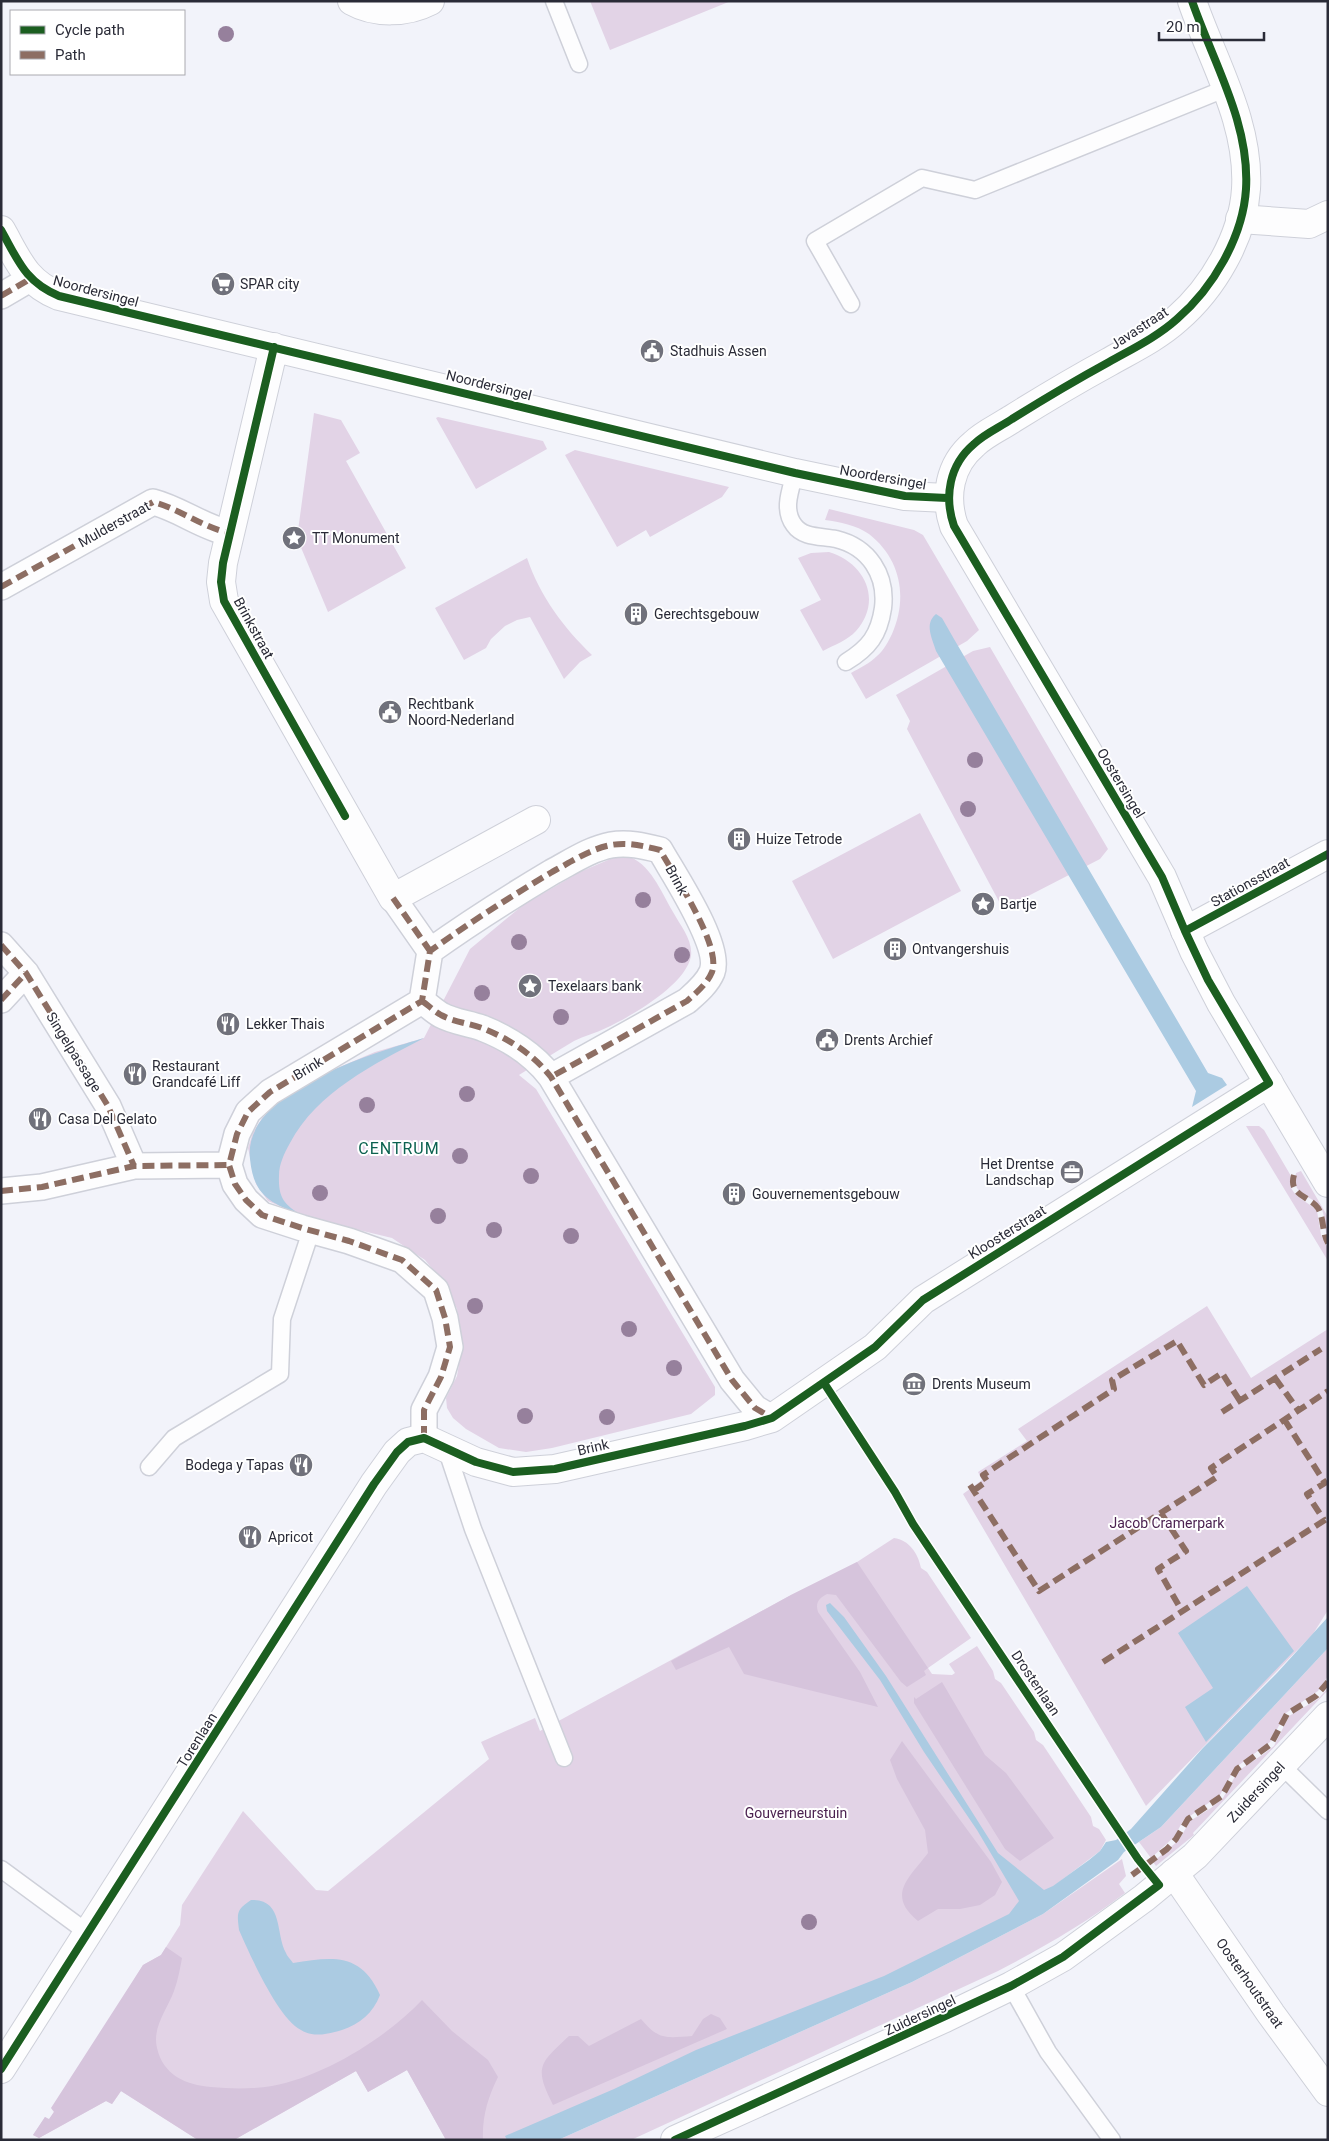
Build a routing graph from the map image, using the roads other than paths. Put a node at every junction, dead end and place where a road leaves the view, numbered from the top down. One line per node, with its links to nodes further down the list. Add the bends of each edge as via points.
1 (352, 1): 2 (street, via 389,11 420,7)
2 (430, 1)
3 (554, 1): 5 (lane)
4 (1192, 1): 6 (street, Javastraat)
5 (578, 64)
6 (1227, 88): 8 (street, Javastraat, via 1245,161 1246,190); 12 (lane, via 975,190 922,178 815,241)
7 (1328, 215): 8 (street, via 1309,224)
8 (1240, 219): 15 (street, Javastraat, via 1229,250 1215,274 1176,320 973,444 950,480)
9 (1, 230): 10 (street)
10 (30, 279): 11 (street); 13 (street, Noordersingel, via 42,289 59,296)
11 (1, 296)
12 (851, 304)
13 (274, 347): 14 (street, Noordersingel); 16 (street, Brinkstraat)
14 (795, 473): 15 (street, Noordersingel, via 906,496); 18 (lane, via 788,503 794,525 803,534 852,545 865,554 881,577 884,591 878,630 868,647)
15 (948, 498): 22 (street, Oostersingel, via 954,526 1162,877)
16 (229, 533): 17 (street, Mulderstraat, via 212,529 172,507 153,502); 21 (street, Brinkstraat, via 222,563 224,601)
17 (1, 587)
18 (846, 662)
19 (536, 820): 21 (street)
20 (1328, 854): 22 (street, Stationsstraat)
21 (393, 898): 24 (street)
22 (1185, 931): 29 (street, Oostersingel, via 1221,1003)
23 (1, 945): 25 (street, Singelpassage)
24 (430, 951): 27 (street); 28 (street, Brink, via 502,902 590,852 612,845 637,844 660,850 708,936 714,959 712,972 687,1002)
25 (26, 973): 26 (street); 31 (street, Singelpassage, via 108,1106)
26 (1, 1000)
27 (422, 1001): 28 (street, via 441,1014 512,1043 541,1064); 30 (street, Brink, via 270,1092 248,1112 237,1134)
28 (551, 1077): 35 (street, via 732,1380 755,1408)
29 (1269, 1083): 32 (street, Oostersingel); 35 (street, Kloosterstraat, via 923,1300 875,1348)
30 (229, 1165): 31 (street); 34 (street, via 234,1184 262,1215)
31 (134, 1166): 33 (street, via 42,1187)
32 (1328, 1183)
33 (1, 1191)
34 (311, 1231): 36 (street, via 402,1260 436,1290 450,1347 424,1410); 37 (lane, via 282,1318 280,1374 174,1438)
35 (772, 1418): 36 (street, Brink, via 555,1469 513,1472 476,1462)
36 (435, 1443): 39 (lane, via 477,1538); 44 (street, Torenlaan, via 408,1442 396,1452)
37 (149, 1467)
38 (1328, 1716): 40 (street, Zuidersingel)
39 (564, 1758)
40 (1281, 1765): 41 (lane); 43 (street, Zuidersingel, via 1208,1843)
41 (1328, 1812)
42 (1, 1870): 44 (lane)
43 (1174, 1873): 45 (street, Zuidersingel, via 1070,1952); 47 (street, Oosterhoutstraat)
44 (88, 1933): 46 (street, Torenlaan)
45 (1011, 1986): 48 (street, Zuidersingel); 49 (lane, via 1048,2052)
46 (1, 2069)
47 (1328, 2092)
48 (675, 2140)
49 (1112, 2140)

